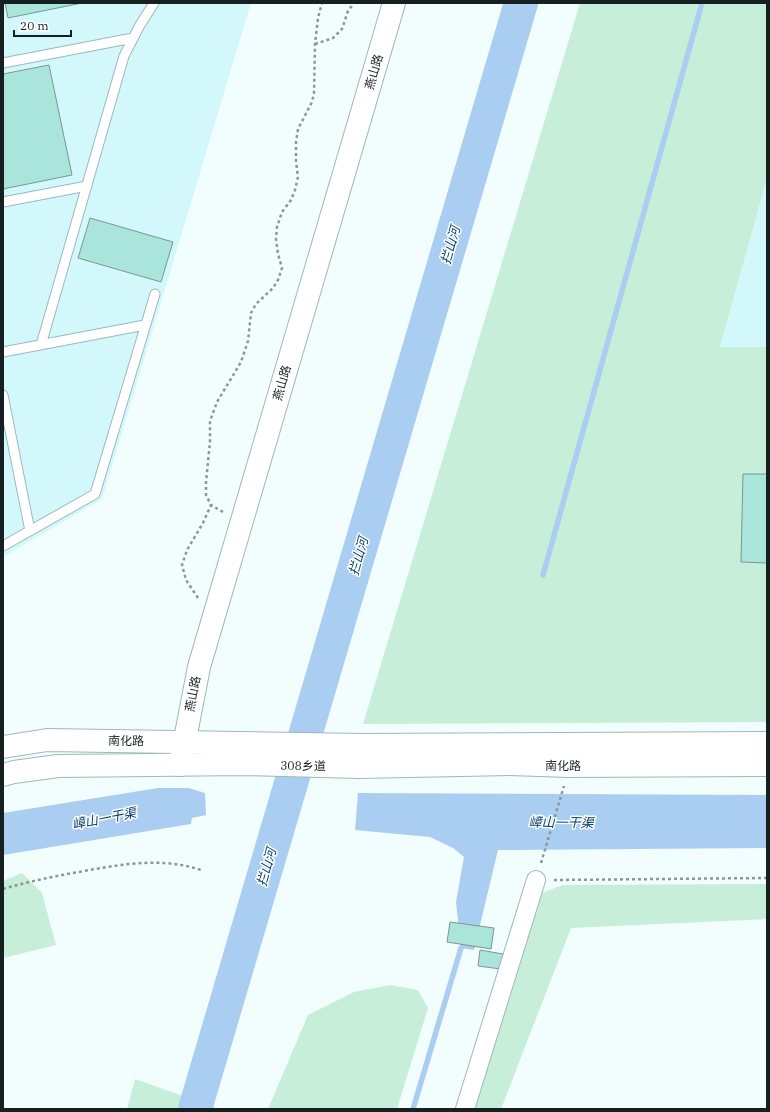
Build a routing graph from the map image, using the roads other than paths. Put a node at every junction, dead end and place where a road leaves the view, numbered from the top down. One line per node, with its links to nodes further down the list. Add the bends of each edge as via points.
1 (154, 3): 3 (lane)
2 (394, 3): 14 (main road, 燕山路, via 213,617 199,668)
3 (133, 38): 4 (lane); 5 (lane, via 124,56)
4 (3, 63)
5 (87, 186): 6 (lane); 9 (lane)
6 (3, 202)
7 (155, 294): 8 (lane)
8 (145, 325): 9 (lane); 12 (lane, via 95,494)
9 (40, 344): 10 (lane)
10 (3, 352)
11 (3, 395): 12 (lane)
12 (30, 531): 13 (lane)
13 (3, 546)
14 (184, 741): 15 (main road, 南化路); 18 (main road, 南化路, via 46,740); 20 (main road, 燕山路)
15 (250, 742): 17 (main road, 308乡道)
16 (767, 742): 17 (main road, 南化路)
17 (363, 745)
18 (3, 747)
19 (246, 764): 20 (main road, 南化路); 22 (main road, 308乡道)
20 (180, 765): 23 (main road, 南化路, via 58,766)
21 (767, 765): 22 (main road, 南化路, via 510,764)
22 (359, 767)
23 (3, 775)
24 (536, 880): 25 (street)
25 (465, 1109)

